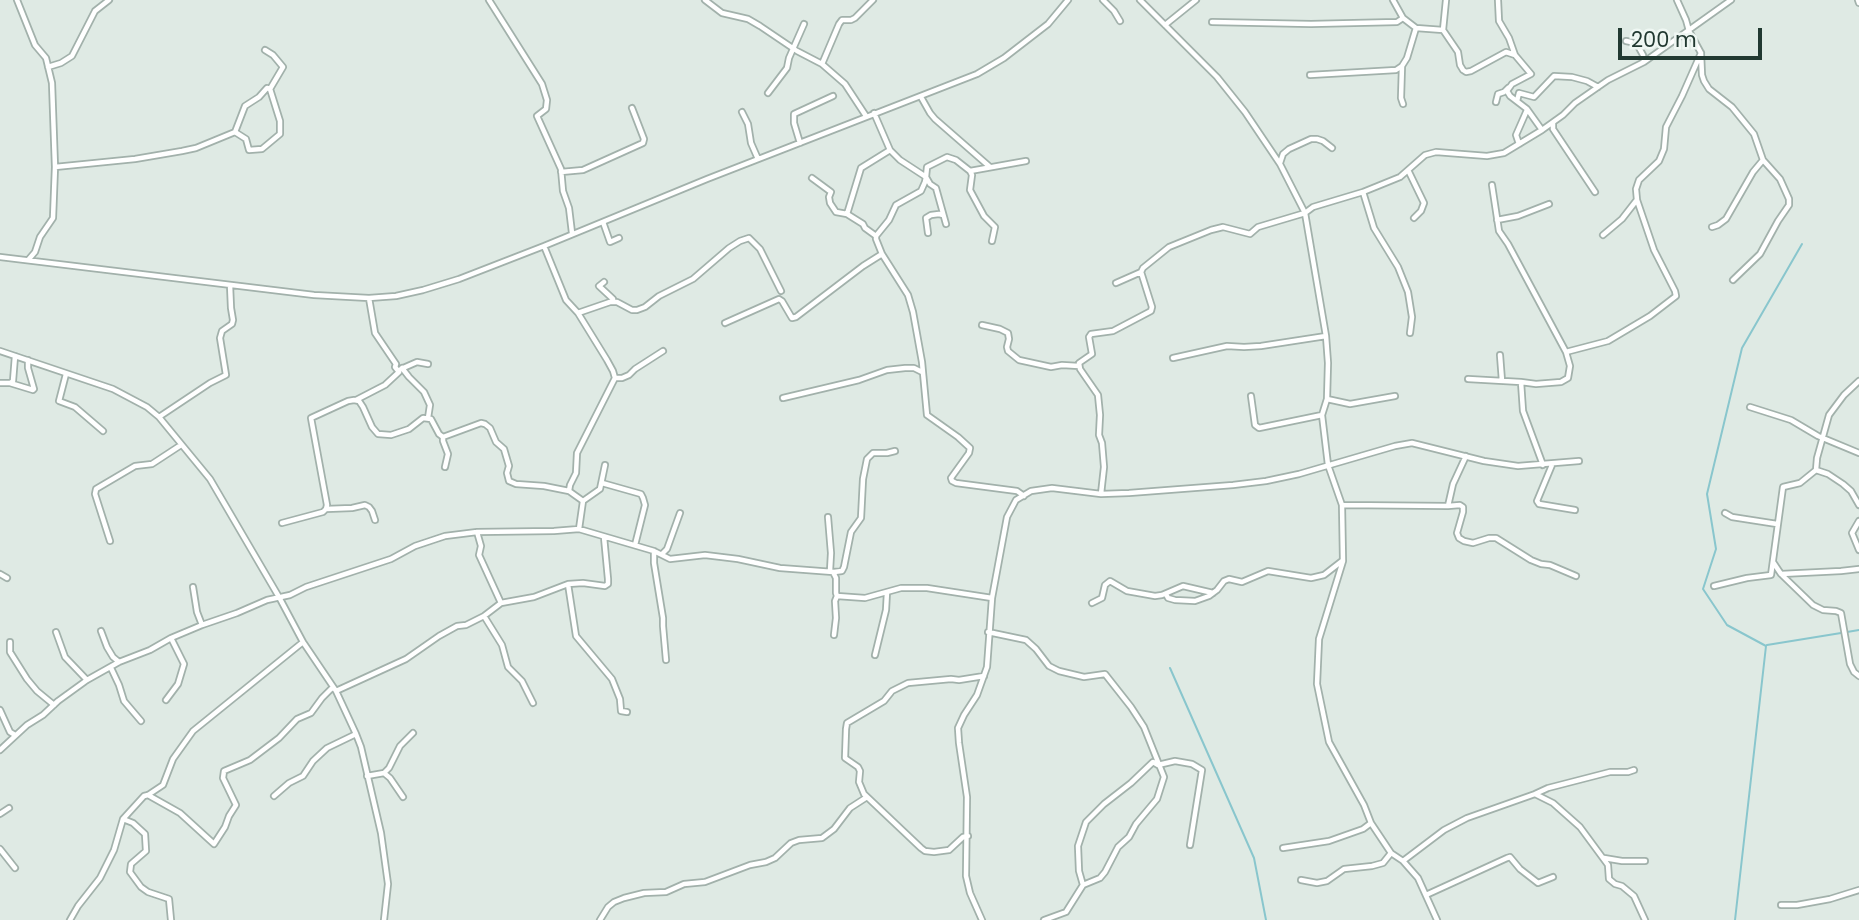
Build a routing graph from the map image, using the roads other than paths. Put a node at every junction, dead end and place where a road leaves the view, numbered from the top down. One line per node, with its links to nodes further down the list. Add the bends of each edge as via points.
1 (17, 0): 32 (street)
2 (109, 0): 32 (street, via 95,11 72,56)
3 (489, 0): 63 (street, via 542,84 546,109 537,116)
4 (705, 0): 15 (street)
5 (873, 0): 30 (street, via 855,18 842,20)
6 (1068, 0): 39 (street, via 1048,24 1004,58)
7 (1103, 0): 17 (street)
8 (1140, 0): 20 (street)
9 (1196, 0): 20 (street)
10 (1393, 0): 16 (street)
11 (1446, 0): 22 (street)
12 (1498, 0): 28 (street, via 1499,21)
13 (1677, 0): 23 (street)
14 (1731, 0): 23 (street)
15 (713, 3): 25 (street, via 722,13 748,19)
16 (1403, 18): 18 (street, via 1397,22); 21 (street)
17 (1120, 21)
18 (1212, 22)
19 (804, 24): 25 (street)
20 (1165, 24): 58 (street, via 1217,77)
21 (1416, 28): 22 (street); 31 (street)
22 (1443, 30): 28 (street, via 1466,72 1506,52)
23 (1689, 30): 27 (street); 29 (street)
24 (1626, 41): 29 (street, via 1638,46)
25 (793, 48): 30 (street); 37 (street, via 787,68)
26 (265, 50): 36 (street, via 283,67)
27 (1701, 52): 57 (street, via 1703,80 1754,134); 69 (street, via 1666,127 1659,161 1639,180)
28 (1515, 55): 34 (street, via 1531,74)
29 (1644, 62): 35 (street)
30 (822, 64): 47 (street, via 845,84)
31 (1402, 66): 33 (street); 42 (street)
32 (48, 67): 59 (street)
33 (1310, 75)
34 (1509, 87): 40 (street, via 1507,91); 41 (street, via 1497,94)
35 (1598, 87): 40 (street, via 1554,76 1534,97 1519,93); 48 (street)
36 (270, 89): 50 (street, via 245,106); 50 (street, via 280,134 262,149 249,150 246,138)
37 (768, 93)
38 (833, 96): 51 (street, via 794,114)
39 (921, 97): 46 (street); 60 (street, via 935,119)
40 (1517, 101): 44 (street)
41 (1496, 102)
42 (1402, 104)
43 (632, 108): 63 (street, via 643,143 583,170)
44 (1527, 109): 49 (street); 52 (street, via 1516,135)
45 (742, 112): 55 (street)
46 (874, 114): 47 (street); 54 (street)
47 (866, 116): 51 (street)
48 (1553, 123): 49 (street); 67 (street)
49 (1542, 130): 52 (street)
50 (235, 131): 59 (street, via 181,151)
51 (800, 143): 55 (street)
52 (1519, 144): 61 (street, via 1487,156 1436,152)
53 (1332, 148): 58 (street, via 1311,139 1289,149)
54 (890, 150): 64 (street); 72 (street, via 861,169)
55 (758, 159): 76 (street)
56 (1026, 160): 60 (street)
57 (1763, 160): 78 (street, via 1726,219); 90 (street, via 1780,179 1789,205 1760,254)
58 (1280, 164): 71 (street)
59 (55, 167): 88 (street, via 53,218)
60 (990, 167): 62 (street)
61 (1408, 170): 68 (street); 74 (street, via 1424,203)
62 (970, 171): 64 (street, via 947,157 927,167); 84 (street, via 970,190 995,227)
63 (561, 172): 79 (street)
64 (926, 177): 73 (street, via 936,188); 82 (street, via 921,191 896,205)
65 (812, 178): 72 (street, via 831,192 830,203 836,212)
66 (1492, 185): 75 (street)
67 (1595, 191)
68 (1363, 192): 71 (street); 100 (street, via 1374,228 1408,292)
69 (1637, 200): 81 (street); 104 (street, via 1676,296 1608,341)
70 (1549, 204): 75 (street)
71 (1305, 213): 89 (street, via 1258,227 1250,234 1223,227 1211,230 1169,247); 101 (street)
72 (848, 214): 82 (street)
73 (943, 215): 77 (street); 80 (street, via 926,218)
74 (1414, 218)
75 (1497, 220): 104 (street)
76 (603, 222): 79 (street); 83 (street, via 610,242)
77 (946, 224)
78 (1712, 228)
79 (572, 233): 85 (street)
80 (928, 233)
81 (1603, 235)
82 (876, 236): 86 (street)
83 (619, 238)
84 (992, 241)
85 (544, 246): 95 (street, via 424,290); 97 (street, via 566,300)
86 (882, 254): 98 (street, via 796,317 792,318 779,299); 112 (street, via 908,295)
87 (0, 257): 88 (street)
88 (28, 260): 93 (street)
89 (1141, 272): 92 (street); 110 (street, via 1151,310 1113,331 1091,334 1092,354)
90 (1733, 280)
91 (604, 282): 96 (street, via 599,286)
92 (1116, 284)
93 (230, 285): 95 (street); 128 (street, via 233,320 220,338 226,375)
94 (780, 291): 96 (street, via 760,249 749,238 645,307 632,310)
95 (369, 298): 111 (street, via 375,334)
96 (612, 302): 97 (street)
97 (578, 313): 114 (street)
98 (725, 323)
99 (982, 325): 110 (street, via 1008,334 1008,351 1019,360 1051,367)
100 (1410, 333)
101 (1326, 336): 107 (street, via 1227,346); 124 (street)
102 (663, 351): 114 (street)
103 (0, 352): 106 (street)
104 (1566, 352): 118 (street, via 1570,366 1565,380)
105 (1500, 355): 116 (street)
106 (15, 356): 108 (street); 120 (street, via 15,378)
107 (1173, 358)
108 (28, 360): 113 (street); 120 (street, via 34,389)
109 (428, 363): 111 (street, via 417,362)
110 (1079, 366): 146 (street, via 1098,395 1104,467)
111 (400, 370): 125 (street); 129 (street, via 424,392 431,410)
112 (922, 372): 123 (street, via 914,368 887,370); 147 (street, via 927,415 970,448 951,481)
113 (66, 374): 128 (street, via 113,389); 130 (street, via 59,401 75,407)
114 (615, 378): 145 (street, via 577,453 578,466)
115 (1468, 380): 116 (street)
116 (1502, 381): 118 (street)
117 (1859, 381): 132 (street, via 1829,415)
118 (1521, 382): 140 (street, via 1523,411)
119 (0, 383): 120 (street)
120 (10, 383)
121 (1251, 396): 127 (street, via 1259,428)
122 (1395, 396): 124 (street, via 1350,404)
123 (783, 398)
124 (1327, 399): 127 (street)
125 (356, 400): 129 (street, via 378,434 391,435); 152 (street, via 311,418)
126 (1750, 407): 132 (street, via 1791,420)
127 (1322, 415): 139 (street)
128 (159, 417): 133 (street)
129 (428, 418): 131 (street)
130 (103, 431)
131 (443, 437): 142 (street); 145 (street, via 485,424 504,449 509,481)
132 (1822, 437): 135 (street); 143 (street)
133 (181, 445): 164 (street, via 152,464 135,466 96,489); 184 (street, via 226,503)
134 (895, 451): 172 (street, via 873,453 867,459 860,518 851,532 844,567)
135 (1859, 453)
136 (1466, 456): 139 (street, via 1412,443); 140 (street, via 1518,466); 151 (street)
137 (1579, 461): 141 (street)
138 (605, 465): 144 (street)
139 (1328, 465): 146 (street, via 1233,485); 149 (street)
140 (1543, 465): 141 (street)
141 (1552, 465): 153 (street, via 1537,501)
142 (445, 467)
143 (1816, 470): 150 (street, via 1843,484); 160 (street, via 1800,483 1783,487)
144 (601, 483): 148 (street, via 600,489); 165 (street, via 641,494 645,505)
145 (569, 491): 148 (street)
146 (1101, 494): 147 (street, via 1052,488)
147 (1024, 496): 185 (street, via 1016,500 1007,517)
148 (583, 501): 161 (street)
149 (1342, 505): 151 (street); 169 (street)
150 (1859, 505)
151 (1448, 506): 175 (street, via 1463,507 1458,538 1473,543 1496,538 1541,564)
152 (326, 509): 157 (street, via 365,505); 159 (street)
153 (1575, 510)
154 (680, 513): 168 (street)
155 (1724, 513): 160 (street)
156 (828, 517): 172 (street)
157 (375, 520)
158 (1859, 521): 166 (street, via 1852,533)
159 (282, 523)
160 (1777, 524): 170 (street)
161 (579, 529): 162 (street); 163 (street)
162 (477, 532): 184 (street, via 425,542 391,559); 186 (street, via 479,555)
163 (604, 537): 165 (street); 177 (street, via 608,584)
164 (110, 541)
165 (635, 545): 167 (street)
166 (1859, 550)
167 (654, 551): 168 (street); 198 (street)
168 (662, 554): 172 (street, via 670,559 705,555)
169 (1343, 561): 181 (street, via 1311,579 1268,571 1242,582 1229,579); 227 (street, via 1319,639 1317,684 1329,742)
170 (1772, 562): 173 (street); 178 (street, via 1771,575)
171 (1859, 569): 173 (street)
172 (831, 572): 183 (street)
173 (1781, 573): 202 (street, via 1813,605 1842,613 1850,664)
174 (0, 574): 176 (street)
175 (1576, 576)
176 (7, 578)
177 (568, 584): 186 (street); 209 (street, via 576,636 612,679 621,711)
178 (1714, 586)
179 (192, 587): 189 (street)
180 (887, 592): 183 (street, via 865,598); 185 (street, via 927,588); 197 (street)
181 (1213, 593): 182 (street, via 1183,586); 182 (street, via 1188,601)
182 (1166, 594): 187 (street, via 1127,591 1110,582 1102,598)
183 (837, 596): 193 (street)
184 (279, 597): 189 (street); 196 (street)
185 (992, 598): 192 (street)
186 (501, 603): 188 (street)
187 (1092, 603)
188 (484, 616): 204 (street, via 457,626 406,659); 206 (street, via 502,646 508,667 522,681)
189 (202, 625): 194 (street)
190 (102, 631): 199 (street)
191 (56, 632): 203 (street, via 65,657)
192 (988, 632): 201 (street); 215 (street, via 1026,640 1059,671 1084,677 1105,674 1144,727)
193 (834, 635)
194 (171, 638): 199 (street); 205 (street, via 184,664 178,684)
195 (10, 642): 207 (street, via 10,652 27,680)
196 (303, 642): 204 (street); 220 (street, via 193,731 173,759 163,785)
197 (875, 655)
198 (666, 660)
199 (119, 662): 200 (street)
200 (111, 668): 203 (street); 210 (street, via 124,701)
201 (984, 676): 223 (street, via 908,683 847,723 845,758 858,767 860,788); 228 (street, via 958,728)
202 (1859, 676)
203 (87, 680): 207 (street)
204 (334, 689): 212 (street); 220 (street, via 250,760 224,771 236,805 214,844 180,813)
205 (166, 700)
206 (533, 703)
207 (54, 705): 213 (street)
208 (0, 710): 213 (street)
209 (627, 712)
210 (141, 721)
211 (413, 733): 217 (street)
212 (356, 734): 218 (street); 221 (street, via 327,748 303,776)
213 (15, 735): 214 (street)
214 (0, 750)
215 (1158, 765): 229 (street, via 1175,761 1202,770); 239 (street, via 1164,777 1157,799 1118,847 1105,872); 239 (street, via 1153,762 1086,822 1077,846)
216 (1634, 770): 219 (street, via 1610,772)
217 (384, 774): 218 (street); 222 (street)
218 (368, 776): 245 (street, via 388,884)
219 (1535, 794): 233 (street, via 1580,827); 234 (street, via 1467,818)
220 (148, 795): 226 (street)
221 (274, 796)
222 (403, 797)
223 (867, 797): 228 (street, via 925,851 949,850); 246 (street, via 849,808 822,838 791,843 775,858 705,882 624,898 608,907)
224 (9, 808): 225 (street)
225 (0, 814)
226 (123, 819): 243 (street, via 100,878); 244 (street, via 145,834 146,851 131,864 130,872 148,892 169,899)
227 (1371, 823): 230 (street, via 1329,841); 232 (street)
228 (968, 836): 247 (street, via 966,876)
229 (1190, 845)
230 (1283, 848)
231 (0, 849): 236 (street)
232 (1391, 853): 234 (street); 238 (street, via 1383,863 1344,869 1327,881)
233 (1603, 858): 235 (street); 250 (street, via 1609,879 1634,896)
234 (1403, 861): 241 (street)
235 (1645, 861)
236 (15, 868)
237 (1553, 877): 241 (street, via 1538,884 1510,857)
238 (1301, 880)
239 (1083, 885): 248 (street, via 1066,912)
240 (1859, 890): 242 (street)
241 (1426, 895): 249 (street)
242 (1781, 905)
243 (70, 920)
244 (171, 920)
245 (384, 920)
246 (600, 920)
247 (982, 920)
248 (1044, 920)
249 (1437, 920)
250 (1644, 920)

